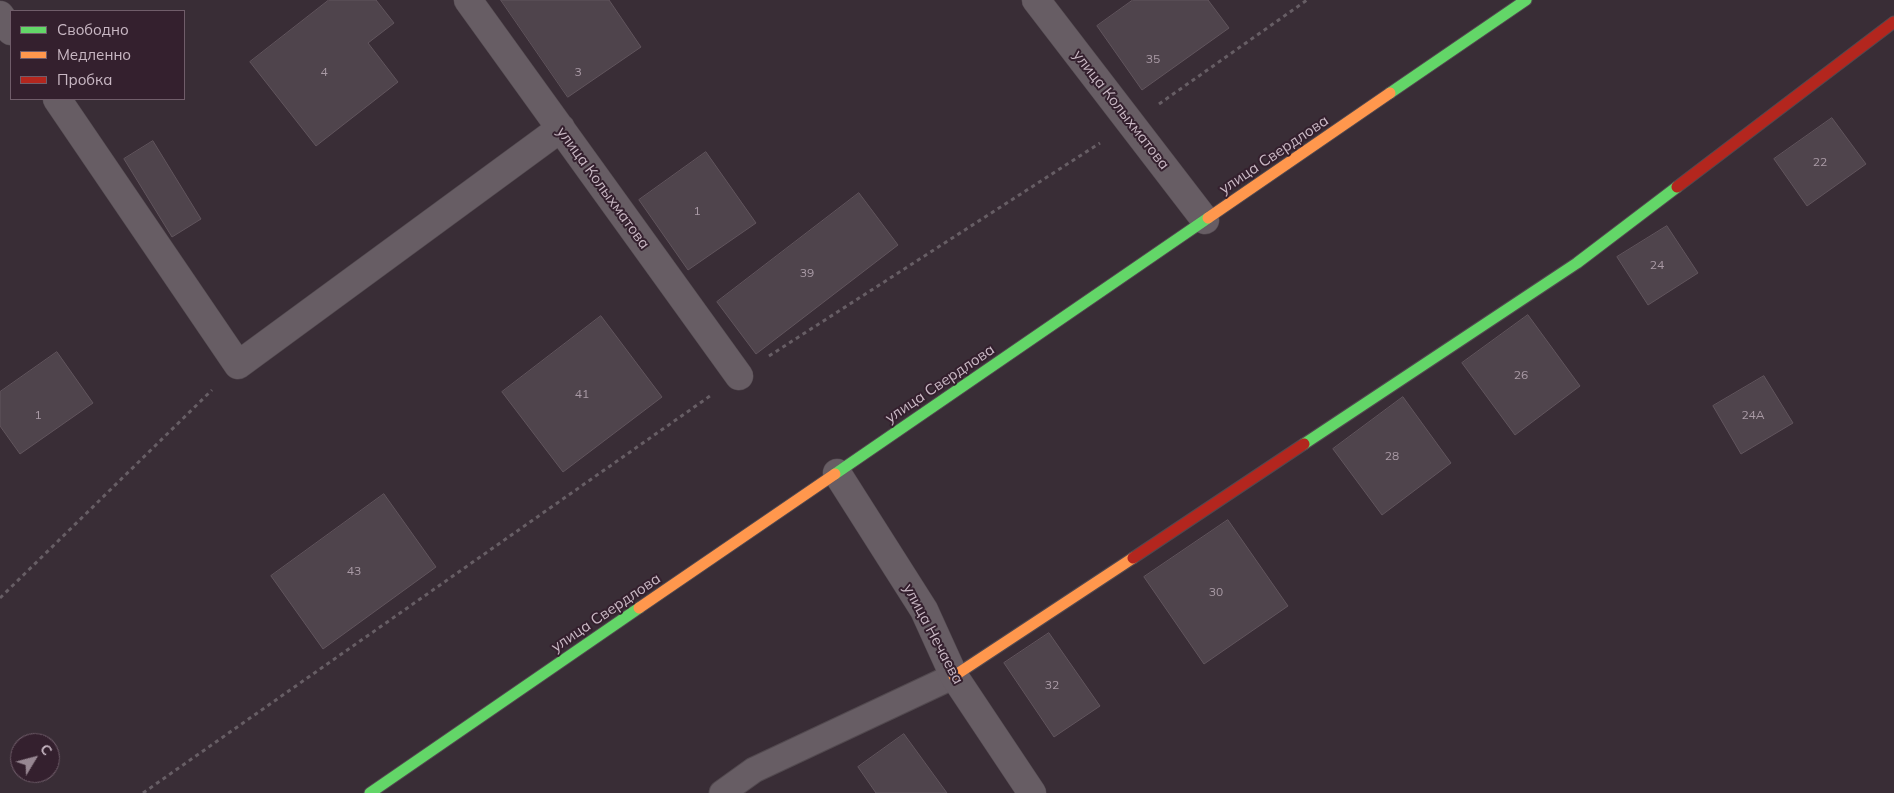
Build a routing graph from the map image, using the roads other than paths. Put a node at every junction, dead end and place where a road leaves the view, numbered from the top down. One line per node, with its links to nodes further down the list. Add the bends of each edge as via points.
1 (468, 0): 8 (street, улица Колыхматова)
2 (1036, 0): 9 (street, улица Колыхматова)
3 (1526, 0): 9 (main road, улица Свердлова)
4 (0, 14): 6 (street)
5 (1894, 22): 12 (main road, via 1577,263)
6 (10, 29)
7 (58, 100): 8 (street, via 238,365)
8 (560, 128): 10 (street, улица Колыхматова)
9 (1205, 220): 11 (main road, улица Свердлова)
10 (739, 376)
11 (836, 473): 12 (street, улица Нечаева, via 924,610); 13 (main road, улица Свердлова)
12 (954, 676): 14 (lane, via 754,770); 15 (street, улица Нечаева)
13 (370, 793)
14 (722, 793)
15 (1032, 793)

